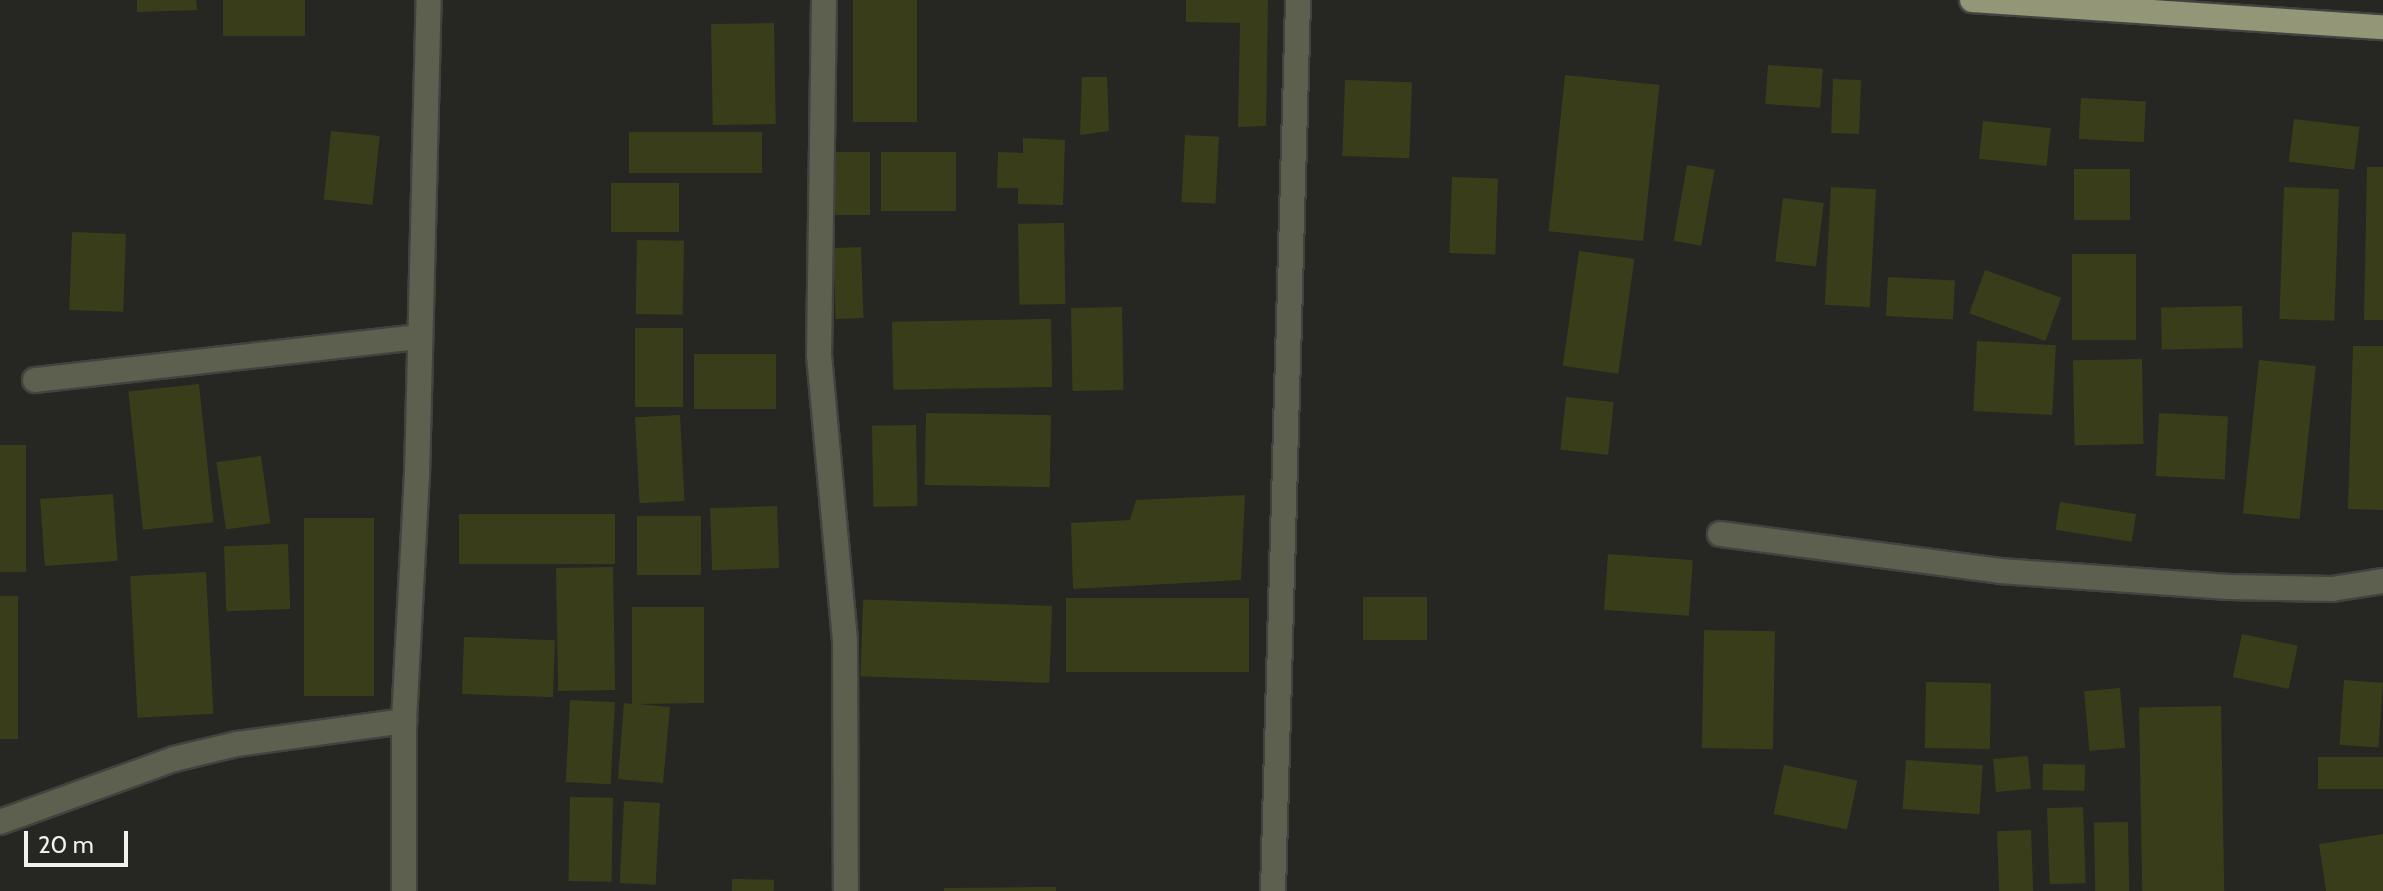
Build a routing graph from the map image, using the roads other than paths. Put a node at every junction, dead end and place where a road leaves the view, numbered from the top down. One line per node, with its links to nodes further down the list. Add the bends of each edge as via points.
1 (429, 0): 6 (street)
2 (824, 0): 13 (street, via 819,355 845,642)
3 (1298, 0): 14 (street)
4 (1972, 0): 5 (main road)
5 (2383, 27)
6 (419, 337): 7 (street); 10 (street)
7 (35, 380)
8 (1720, 534): 9 (street, via 2030,574 2228,587 2332,589)
9 (2383, 581)
10 (404, 721): 11 (street, via 237,744 174,759); 12 (street)
11 (0, 822)
12 (404, 891)
13 (846, 891)
14 (1273, 891)

